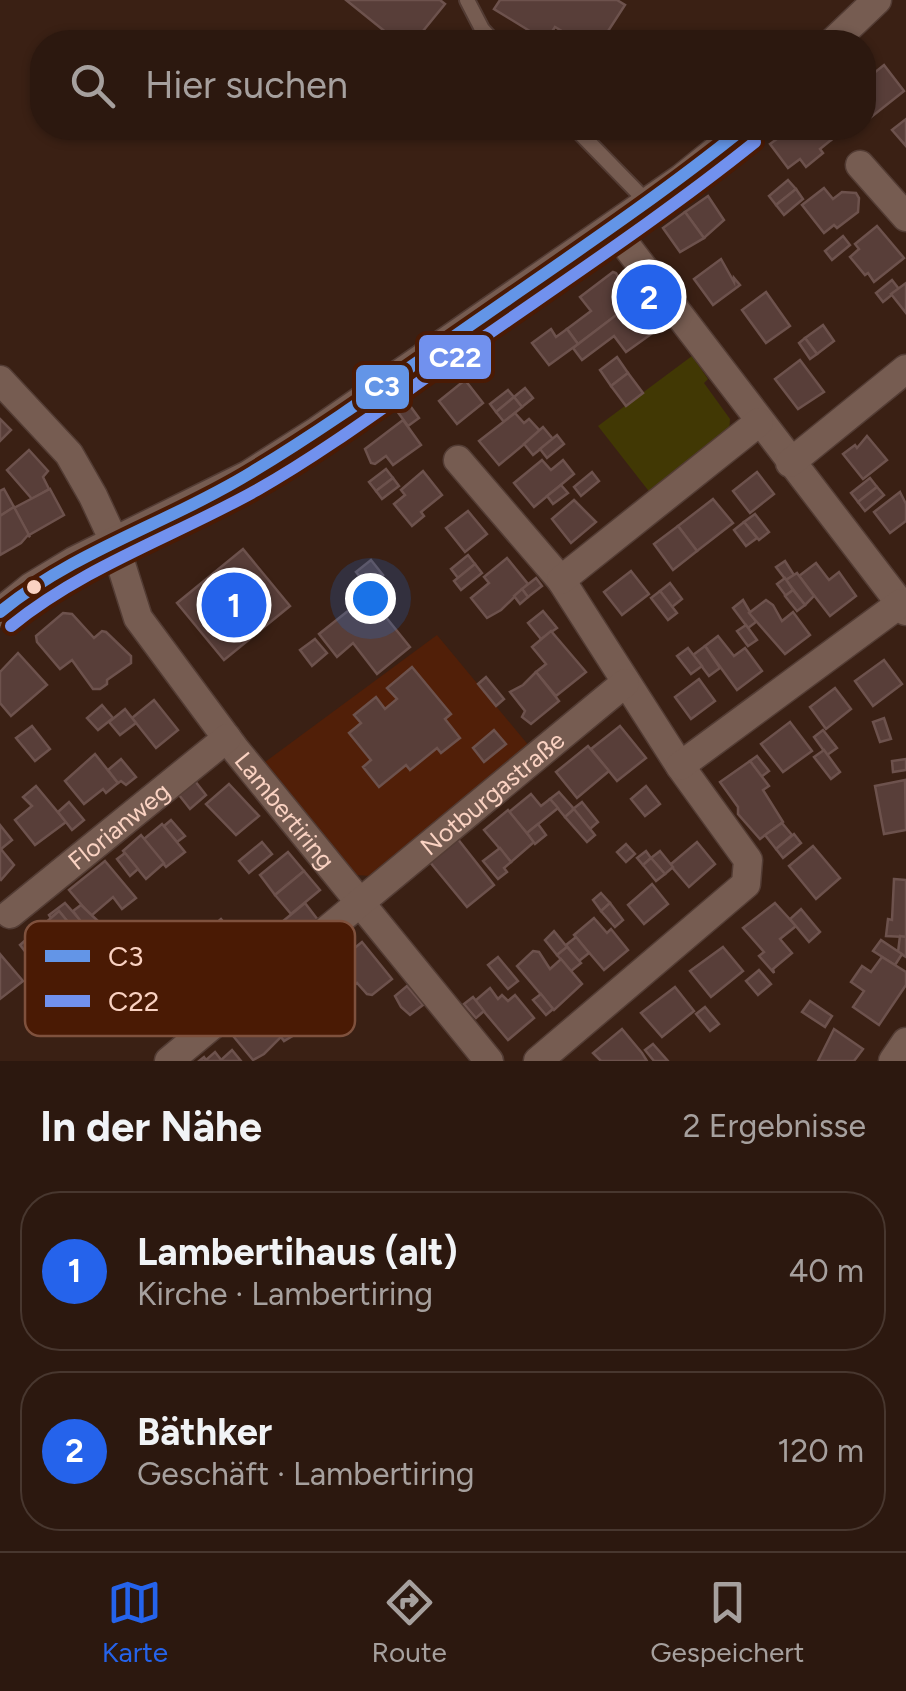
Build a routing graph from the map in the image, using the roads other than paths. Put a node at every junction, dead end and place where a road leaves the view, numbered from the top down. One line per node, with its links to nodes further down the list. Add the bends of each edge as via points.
1 (876, 0): 4 (street)
2 (468, 1): 3 (lane)
3 (482, 30)
4 (845, 30)
5 (587, 140): 8 (lane)
6 (728, 140): 8 (street)
7 (860, 165): 9 (street)
8 (647, 202): 10 (street)
9 (906, 217)
10 (612, 227): 13 (street); 16 (street, via 248,476)
11 (906, 369): 15 (street)
12 (0, 380): 16 (street, Lambertiring, via 68,454)
13 (759, 422): 15 (street); 17 (street)
14 (458, 460): 17 (street)
15 (790, 462): 18 (street)
16 (113, 539): 19 (street); 21 (street, Lambertiring, via 138,618)
17 (561, 580): 20 (street)
18 (904, 607): 22 (street)
19 (0, 612)
20 (625, 683): 22 (street); 23 (street, Notburgastraße)
21 (227, 738): 23 (street, Lambertiring); 24 (street, Florianweg)
22 (680, 766): 30 (street, via 748,860 746,884)
23 (360, 902): 25 (street, Notburgastraße); 29 (street, Lambertiring)
24 (10, 914)
25 (337, 921)
26 (200, 1036): 28 (street, Notburgastraße)
27 (906, 1042): 31 (street)
28 (170, 1061)
29 (490, 1061)
30 (538, 1061)
31 (893, 1061)

